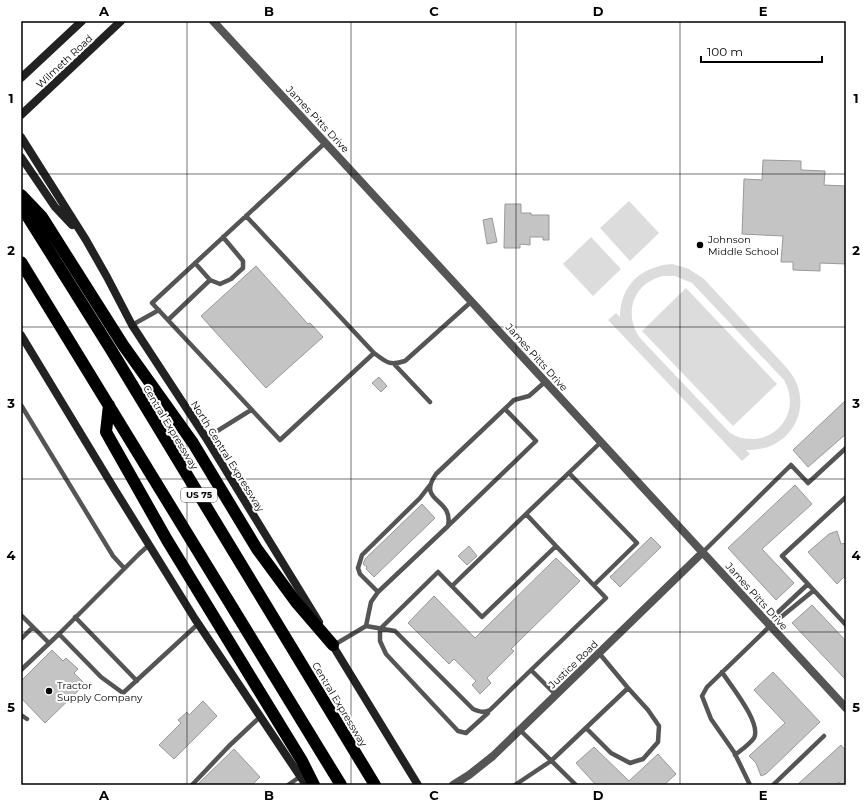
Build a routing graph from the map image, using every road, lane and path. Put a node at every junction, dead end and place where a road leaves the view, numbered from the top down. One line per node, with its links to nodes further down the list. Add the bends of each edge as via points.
1 (82, 21): 4 (main road, Wilmeth Road)
2 (121, 21): 5 (main road, Wilmeth Road)
3 (213, 21): 7 (street, James Pitts Drive)
4 (21, 78)
5 (21, 115)
6 (21, 137): 13 (main road, North Central Expressway)
7 (326, 142): 11 (lane); 17 (street, James Pitts Drive)
8 (21, 157): 13 (main road, via 55,206)
9 (21, 196): 58 (highway, via 42,218 123,345 193,443 257,549 296,602)
10 (21, 206): 82 (highway, Central Expressway / US 75)
11 (246, 216): 12 (lane); 22 (lane)
12 (223, 237): 15 (lane); 16 (lane, via 243,261 244,268 220,284)
13 (86, 240): 20 (main road, North Central Expressway)
14 (21, 262): 27 (highway, US 75)
15 (195, 263): 16 (lane); 18 (lane, via 152,303)
16 (210, 280): 19 (lane)
17 (472, 301): 23 (lane, via 410,358); 24 (street, James Pitts Drive)
18 (159, 310): 19 (lane); 20 (lane)
19 (168, 320): 29 (lane)
20 (132, 325): 30 (main road, North Central Expressway)
21 (21, 335): 38 (main road)
22 (374, 353): 23 (lane, via 386,362); 29 (lane, via 280,440)
23 (396, 364): 25 (lane)
24 (546, 381): 28 (lane, via 529,396 514,400); 31 (street, James Pitts Drive)
25 (430, 402)
26 (21, 405): 41 (lane, via 113,556)
27 (109, 405): 80 (highway, via 106,432 167,540 302,761); 81 (highway, US 75)
28 (504, 409): 34 (lane, via 436,474); 37 (lane, via 536,441)
29 (251, 410): 30 (lane)
30 (206, 438): 58 (main road, North Central Expressway)
31 (601, 442): 33 (lane); 40 (street, James Pitts Drive)
32 (846, 448): 40 (lane, via 808,483 791,465)
33 (569, 473): 36 (lane); 43 (lane, via 637,543)
34 (430, 485): 37 (lane, via 430,494 443,505 449,515); 46 (lane, via 362,555 358,568 360,574)
35 (846, 498): 42 (lane, via 782,556)
36 (526, 514): 39 (lane); 44 (lane)
37 (448, 526): 46 (lane)
38 (149, 545): 41 (lane); 49 (main road)
39 (556, 546): 43 (lane); 44 (lane, via 482,617)
40 (703, 552): 52 (street, James Pitts Drive); 59 (street, Justice Road)
41 (124, 568): 48 (lane)
42 (808, 584): 45 (lane); 52 (lane, via 775,616)
43 (594, 585): 61 (lane, via 606,598)
44 (452, 586): 54 (lane, via 438,572)
45 (813, 590): 50 (lane); 52 (lane)
46 (378, 592): 51 (lane, via 371,602)
47 (21, 615): 53 (lane)
48 (75, 617): 55 (lane); 63 (lane)
49 (198, 624): 63 (lane); 69 (main road)
50 (846, 625)
51 (366, 626): 54 (lane); 58 (lane)
52 (770, 626): 62 (lane); 66 (street, James Pitts Drive)
53 (33, 627): 56 (lane); 57 (lane)
54 (380, 629): 67 (lane, via 396,631 473,709 483,713); 67 (lane, via 380,640 386,654 458,731 466,733)
55 (58, 634): 57 (lane); 63 (lane, via 101,677 123,693)
56 (21, 639)
57 (49, 643): 60 (lane)
58 (333, 645): 83 (main road, North Central Expressway)
59 (599, 652): 64 (lane); 65 (street, Justice Road)
60 (21, 670)
61 (531, 670): 65 (lane); 67 (lane)
62 (722, 672): 74 (lane, via 702,696 711,719); 74 (lane, via 752,718 755,730 754,737 748,745)
63 (137, 681)
64 (628, 688): 71 (lane); 71 (lane, via 659,726 658,742 643,759 630,763 611,753)
65 (556, 695): 72 (street, Justice Road)
66 (846, 708)
67 (490, 710)
68 (21, 715): 70 (lane)
69 (261, 716): 76 (main road); 77 (lane)
70 (27, 719)
71 (586, 728): 75 (lane)
72 (520, 730): 75 (lane); 84 (street, Justice Road, via 482,766)
73 (824, 736): 88 (lane)
74 (735, 755): 87 (lane)
75 (551, 761): 85 (lane); 86 (lane)
76 (300, 776): 78 (lane); 79 (main road)
77 (192, 785)
78 (288, 785)
79 (306, 785)
80 (314, 785)
81 (341, 785)
82 (375, 785)
83 (418, 785)
84 (453, 785)
85 (515, 785)
86 (576, 785)
87 (750, 785)
88 (773, 785)

